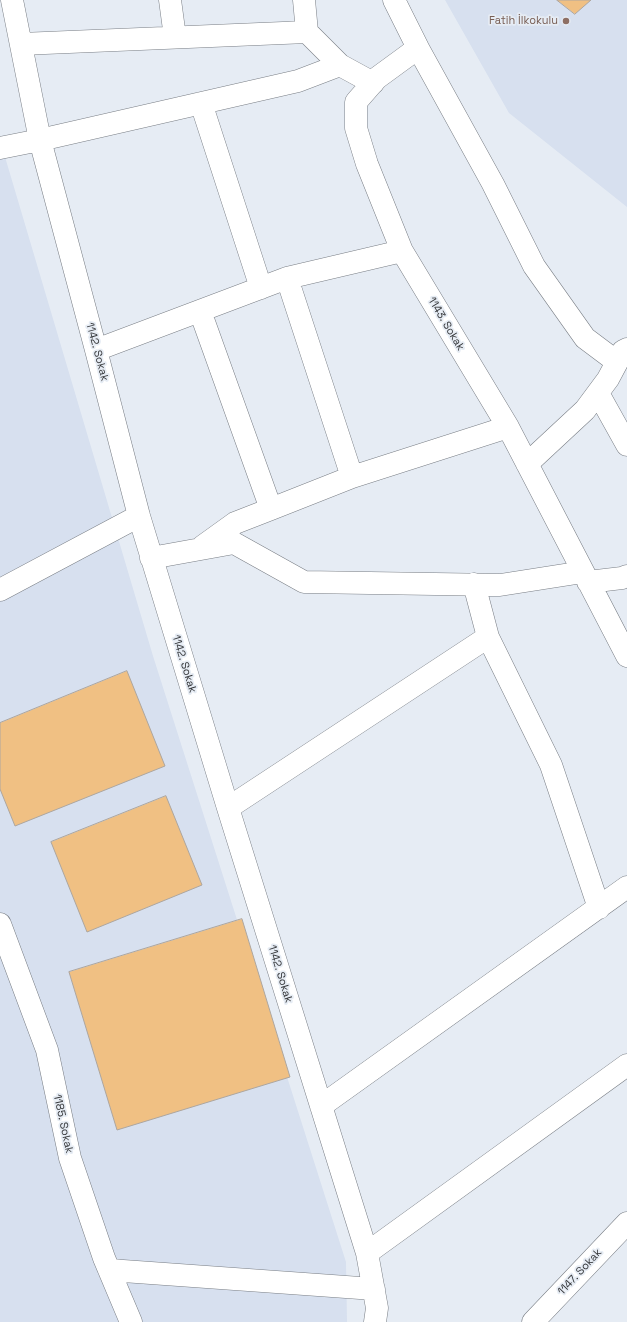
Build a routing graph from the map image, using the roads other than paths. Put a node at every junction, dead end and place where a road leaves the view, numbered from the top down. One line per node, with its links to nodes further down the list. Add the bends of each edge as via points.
1 (12, 0): 7 (street, 1142. Sokak)
2 (170, 0): 6 (street)
3 (304, 0): 5 (street)
4 (394, 0): 8 (street)
5 (307, 32): 6 (street); 9 (street)
6 (175, 37): 7 (street)
7 (21, 44): 12 (street, 1142. Sokak)
8 (418, 48): 10 (street, 1143. Sokak); 19 (street, via 493,184 534,266 585,338)
9 (340, 65): 10 (street); 11 (street, via 298,81)
10 (373, 83): 14 (street, 1143. Sokak, via 356,102 356,128 367,164)
11 (201, 103): 12 (street); 16 (street)
12 (40, 140): 13 (street); 18 (street, 1142. Sokak)
13 (0, 148)
14 (402, 250): 15 (street); 21 (street, 1143. Sokak)
15 (288, 278): 16 (street); 24 (street)
16 (261, 288): 17 (street)
17 (200, 311): 18 (street); 25 (street)
18 (96, 350): 26 (street, 1142. Sokak)
19 (622, 356): 20 (street)
20 (598, 393): 22 (street); 23 (street, via 585,410)
21 (508, 427): 23 (street, 1143. Sokak); 24 (street)
22 (627, 445)
23 (527, 464): 30 (street, 1143. Sokak)
24 (352, 477): 25 (street)
25 (271, 509): 27 (street, via 235,523)
26 (139, 516): 28 (street, 1142. Sokak); 32 (street)
27 (199, 549): 28 (street); 31 (street, via 234,543 304,582)
28 (151, 558): 35 (street, 1142. Sokak)
29 (627, 576): 30 (street)
30 (585, 577): 31 (street, via 500,585); 34 (street, 1143. Sokak)
31 (474, 584): 33 (street)
32 (0, 590)
33 (488, 637): 35 (street); 37 (street, via 551,765)
34 (627, 656)
35 (228, 808): 40 (street, 1142. Sokak)
36 (627, 887): 37 (street)
37 (599, 908): 40 (street)
38 (0, 924): 43 (street, 1185. Sokak, via 47,1050 70,1158)
39 (627, 1065): 42 (street)
40 (321, 1106): 42 (street, 1142. Sokak)
41 (627, 1223): 47 (street, 1147. Sokak)
42 (367, 1253): 44 (street, 1142. Sokak)
43 (108, 1270): 44 (street); 45 (street, 1185. Sokak)
44 (374, 1289): 46 (street, 1142. Sokak, via 377,1308)
45 (131, 1322)
46 (375, 1322)
47 (533, 1322)

